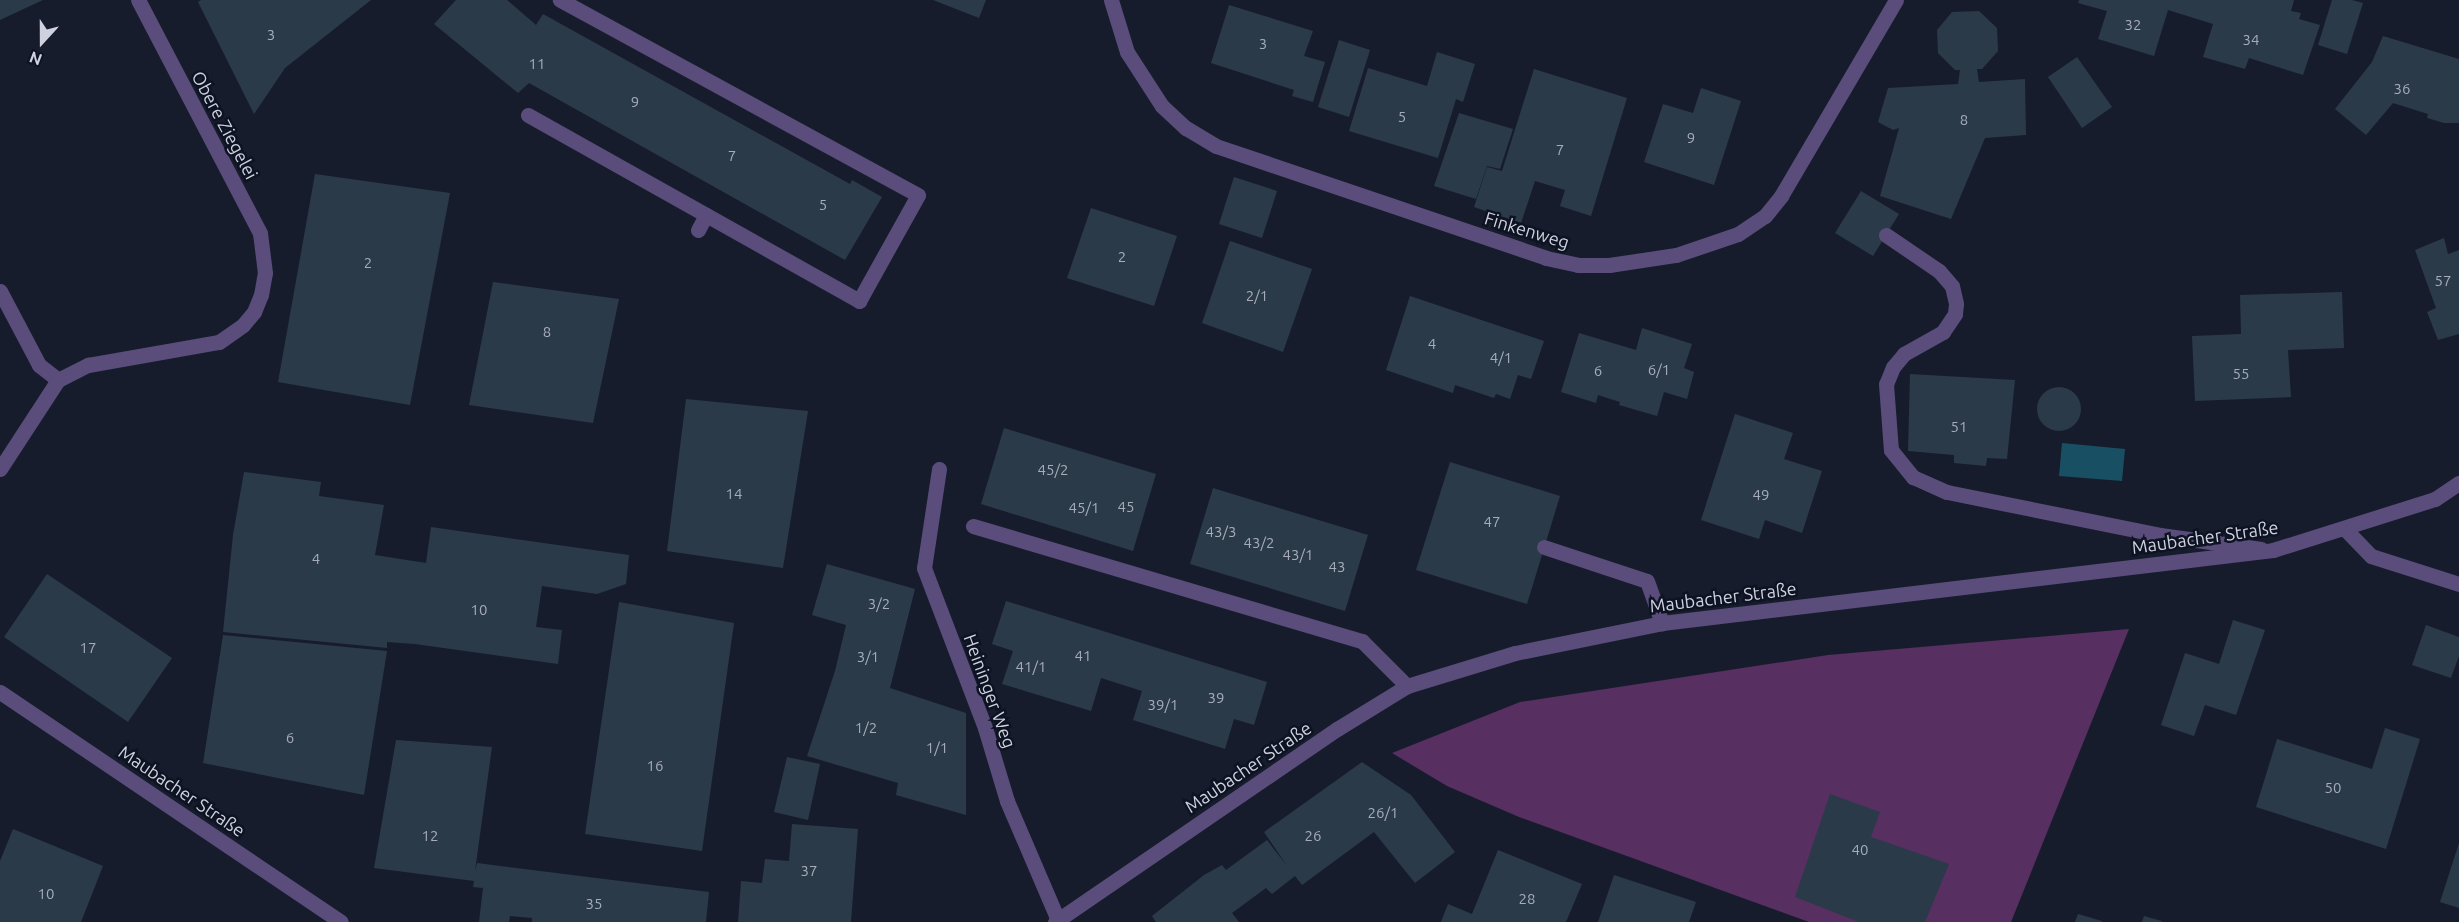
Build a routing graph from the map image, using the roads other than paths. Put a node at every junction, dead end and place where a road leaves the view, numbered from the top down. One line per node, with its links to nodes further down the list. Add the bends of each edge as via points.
1 (138, 0): 10 (street, Obere Ziegelei, via 260,233 265,273 261,295 243,325 219,342 88,365)
2 (560, 0): 6 (street, via 718,82 918,195 859,301)
3 (1111, 0): 4 (street, Finkenweg, via 1127,52 1162,106 1186,128 1216,146 1546,258 1588,265 1645,261 1696,249 1738,234 1766,216)
4 (1896, 0)
5 (528, 115): 6 (street)
6 (706, 215): 7 (street)
7 (698, 230)
8 (1886, 235): 17 (street, via 1939,271 1952,286 1956,304 1955,314 1943,332 1904,354 1886,384 1891,450 1913,477 1947,492 2160,535)
9 (0, 291): 10 (street, via 39,365)
10 (58, 380): 11 (street)
11 (0, 469)
12 (939, 469): 22 (street, Heininger Weg, via 924,568 1007,801)
13 (2459, 483): 15 (street, Maubacher Straße, via 2435,499)
14 (973, 526): 20 (street, via 1362,641)
15 (2344, 528): 17 (street, Maubacher Straße); 18 (street, via 2371,556)
16 (1544, 548): 19 (street, via 1647,581)
17 (2273, 550): 19 (street, Maubacher Straße)
18 (2459, 584)
19 (1662, 623): 20 (street, Maubacher Straße, via 1515,653)
20 (1407, 686): 22 (street, Maubacher Straße, via 1337,729)
21 (0, 692): 23 (street, Maubacher Straße)
22 (1056, 921)
23 (341, 922)

